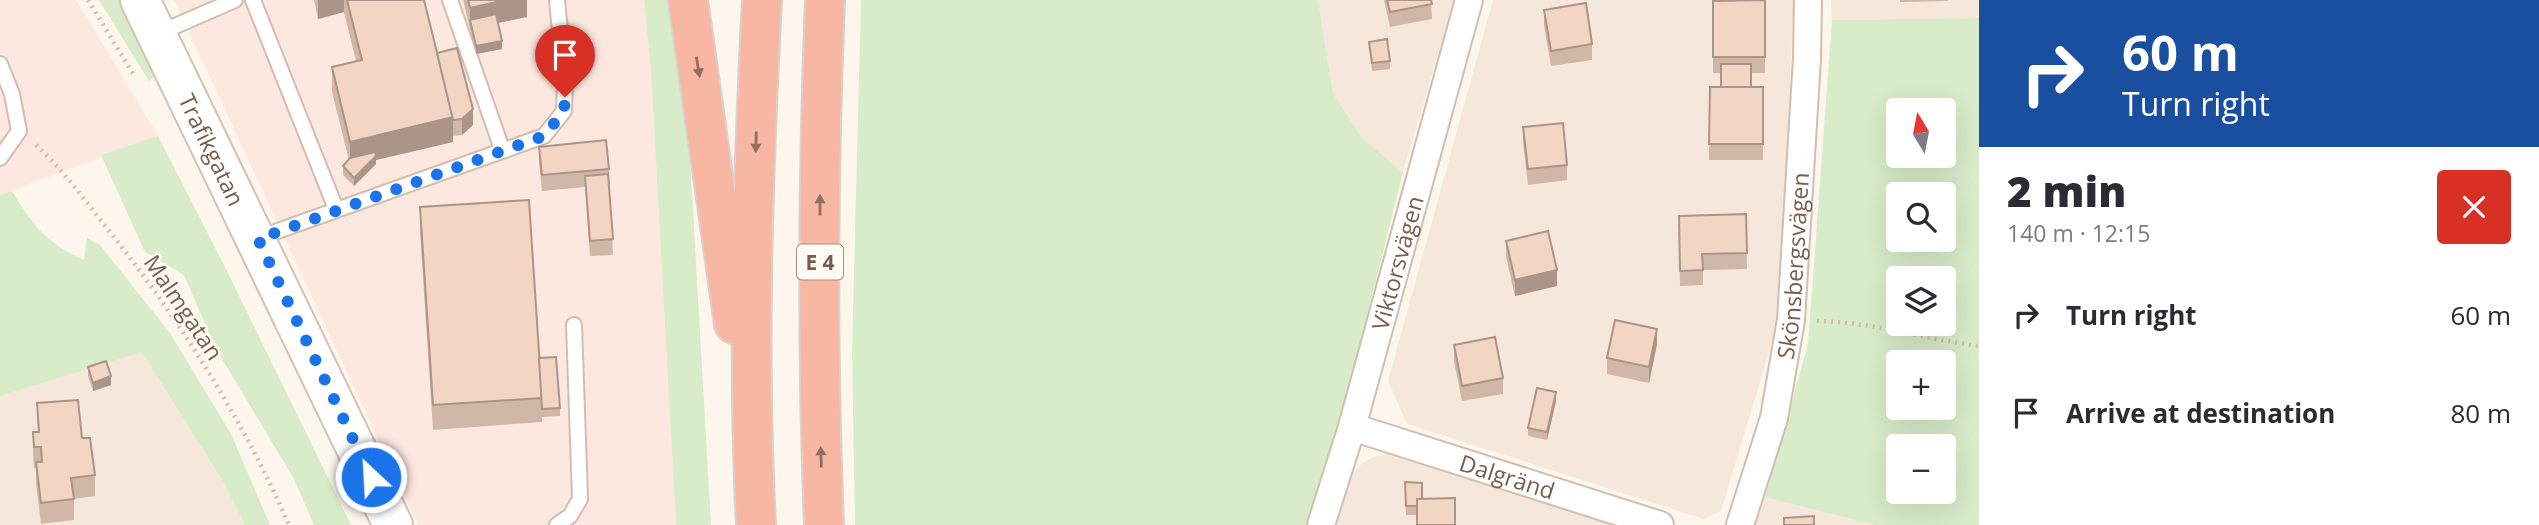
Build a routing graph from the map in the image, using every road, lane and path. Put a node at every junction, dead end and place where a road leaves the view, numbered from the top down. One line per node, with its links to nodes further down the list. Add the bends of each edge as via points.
1 (141, 0): 11 (main road, Trafikgatan)
2 (235, 0): 11 (lane)
3 (253, 0): 16 (lane)
4 (450, 0): 14 (lane)
5 (557, 0): 14 (lane, via 564,111 544,136)
6 (688, 0): 22 (highway, one-way to 22)
7 (762, 0): 22 (highway, one-way to 22)
8 (825, 0): 27 (highway, E 4, one-way to 8, via 820,120)
9 (1469, 0): 21 (street, Viktorsvägen)
10 (1808, 0): 18 (street, Skönsbergsvägen)
11 (157, 34): 17 (main road, Trafikgatan)
12 (0, 65): 13 (lane, via 12,94)
13 (19, 131): 15 (lane); 23 (path, Malmgatan, via 54,162 174,318 223,398)
14 (502, 149): 16 (lane)
15 (0, 158)
16 (337, 209): 17 (lane)
17 (258, 239): 24 (main road, Trafikgatan)
18 (1791, 320): 20 (path, via 1889,327); 30 (street, Skönsbergsvägen, via 1774,418)
19 (574, 325): 25 (lane, via 580,499 570,516)
20 (1979, 346)
21 (1352, 427): 28 (street, Viktorsvägen); 29 (street, Dalgränd)
22 (752, 451): 26 (highway)
23 (289, 525)
24 (393, 525)
25 (557, 525)
26 (756, 525)
27 (824, 525)
28 (1321, 525)
29 (1660, 525)
30 (1740, 525)

